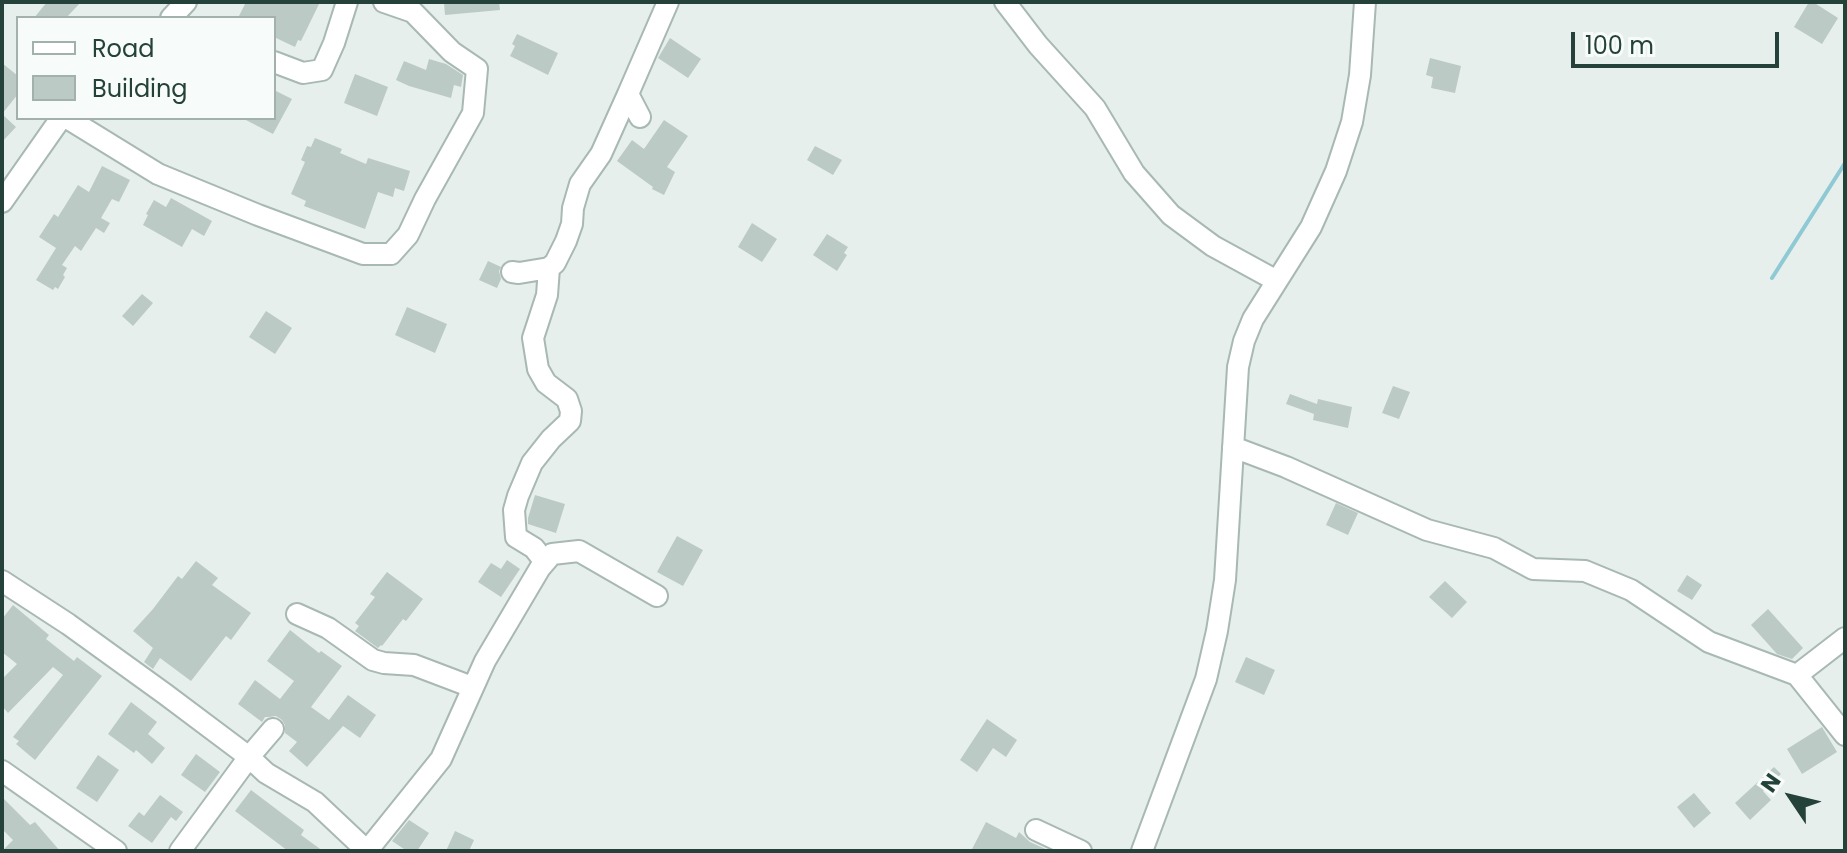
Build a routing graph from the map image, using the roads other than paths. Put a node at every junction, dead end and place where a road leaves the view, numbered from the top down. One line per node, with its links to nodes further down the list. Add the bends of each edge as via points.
1 (347, 2): 6 (street, via 322,70 303,73)
2 (384, 2): 10 (street, via 413,12 477,69 473,113 408,235 391,254 363,254 158,174)
3 (668, 2): 7 (street)
4 (1005, 2): 14 (street, via 1095,108 1134,173 1171,215 1213,246)
5 (1365, 2): 14 (street, via 1352,122 1311,227)
6 (276, 63)
7 (628, 94): 8 (street); 12 (street, via 601,154 580,184 566,241)
8 (640, 117)
9 (63, 120): 11 (street)
10 (67, 120)
11 (2, 202)
12 (549, 268): 13 (street); 16 (street, via 547,295 533,338 538,369 567,399 570,421 532,463 514,510 516,537)
13 (512, 272)
14 (1277, 281): 15 (street, via 1244,341)
15 (1233, 447): 21 (street, via 1427,530 1494,548 1533,569 1585,571 1631,590 1709,642); 32 (street, via 1225,580 1206,679)
16 (545, 562): 18 (street, via 552,554 579,551); 22 (street)
17 (2, 581): 25 (street)
18 (657, 596)
19 (297, 614): 22 (street, via 328,628 373,660 414,665)
20 (1845, 638): 21 (street)
21 (1797, 675): 24 (street)
22 (472, 687): 30 (street, via 441,759)
23 (273, 729): 25 (street)
24 (1845, 735)
25 (249, 757): 29 (street); 30 (street, via 315,802)
26 (2, 771): 28 (street)
27 (1036, 830): 31 (street)
28 (116, 851)
29 (180, 851)
30 (367, 851)
31 (1081, 851)
32 (1142, 851)

